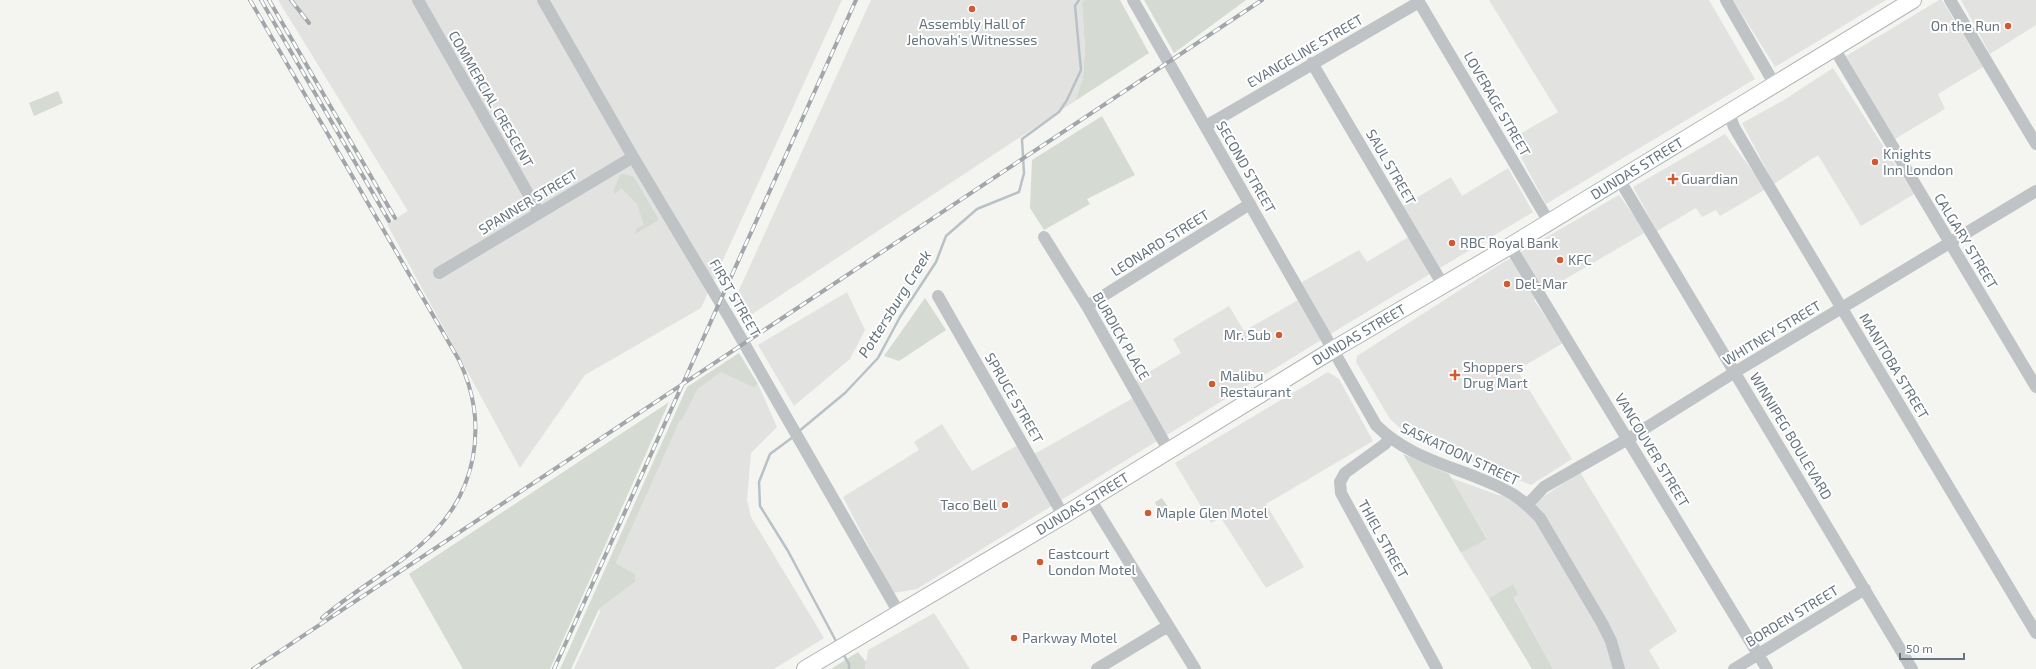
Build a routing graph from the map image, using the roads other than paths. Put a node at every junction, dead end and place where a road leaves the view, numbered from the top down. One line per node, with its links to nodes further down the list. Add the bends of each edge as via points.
1 (418, 0): 18 (street, COMMERCIAL CRESCENT)
2 (543, 0): 14 (street, FIRST STREET)
3 (1133, 0): 12 (street, SECOND STREET)
4 (1726, 0): 10 (street)
5 (1913, 0): 8 (main road, DUNDAS STREET)
6 (1950, 0): 13 (street)
7 (1420, 2): 9 (street, EVANGELINE STREET); 19 (street, LOVERAGE STREET)
8 (1834, 48): 10 (main road, DUNDAS STREET); 21 (street, CALGARY STREET)
9 (1312, 63): 12 (street, EVANGELINE STREET); 24 (street, SAUL STREET)
10 (1775, 85): 11 (main road, DUNDAS STREET)
11 (1729, 113): 15 (main road, DUNDAS STREET); 27 (street, MANITOBA STREET, via 1734,127)
12 (1206, 126): 17 (street, SECOND STREET)
13 (2036, 144)
14 (633, 157): 18 (street, SPANNER STREET); 38 (street, FIRST STREET, via 730,319)
15 (1619, 179): 19 (main road, DUNDAS STREET); 29 (street, WINNIPEG BOULEVARD)
16 (2036, 191): 21 (street, WHITNEY STREET)
17 (1250, 204): 26 (street, LEONARD STREET); 28 (street, SECOND STREET)
18 (539, 212): 23 (street, SPANNER STREET)
19 (1549, 222): 22 (main road, DUNDAS STREET)
20 (1044, 237): 26 (street, BURDICK PLACE)
21 (1950, 243): 27 (street, WHITNEY STREET); 30 (street, CALGARY STREET)
22 (1510, 246): 24 (main road, DUNDAS STREET); 32 (street, VANCOUVER STREET)
23 (439, 273)
24 (1443, 285): 28 (main road, DUNDAS STREET)
25 (938, 296): 36 (street, SPRUCE STREET)
26 (1087, 306): 33 (street, BURDICK PLACE)
27 (1842, 309): 29 (street, WHITNEY STREET); 40 (street, MANITOBA STREET)
28 (1334, 349): 31 (street, SASKATOON STREET, via 1376,425); 33 (main road, DUNDAS STREET)
29 (1735, 372): 32 (street, WHITNEY STREET); 37 (street, WINNIPEG BOULEVARD)
30 (2036, 387)
31 (1389, 438): 35 (street, SASKATOON STREET, via 1413,452 1508,491); 45 (street, THIEL STREET, via 1385,444 1345,473 1340,482 1341,493)
32 (1628, 439): 35 (street, WHITNEY STREET, via 1544,487); 41 (street, VANCOUVER STREET)
33 (1168, 451): 34 (main road, DUNDAS STREET)
34 (1090, 499): 36 (main road, DUNDAS STREET); 39 (street)
35 (1527, 505): 46 (street, SASKATOON STREET, via 1540,518 1602,623)
36 (1063, 515): 38 (main road, DUNDAS STREET)
37 (1865, 589): 41 (street, BORDEN STREET); 49 (street, WINNIPEG BOULEVARD)
38 (899, 613): 42 (main road, DUNDAS STREET)
39 (1168, 626): 43 (street); 44 (street)
40 (2036, 633)
41 (1758, 653): 47 (street, BORDEN STREET); 48 (street, VANCOUVER STREET)
42 (805, 669)
43 (1097, 669)
44 (1195, 669)
45 (1437, 669)
46 (1619, 669)
47 (1734, 669)
48 (1767, 669)
49 (1912, 669)

